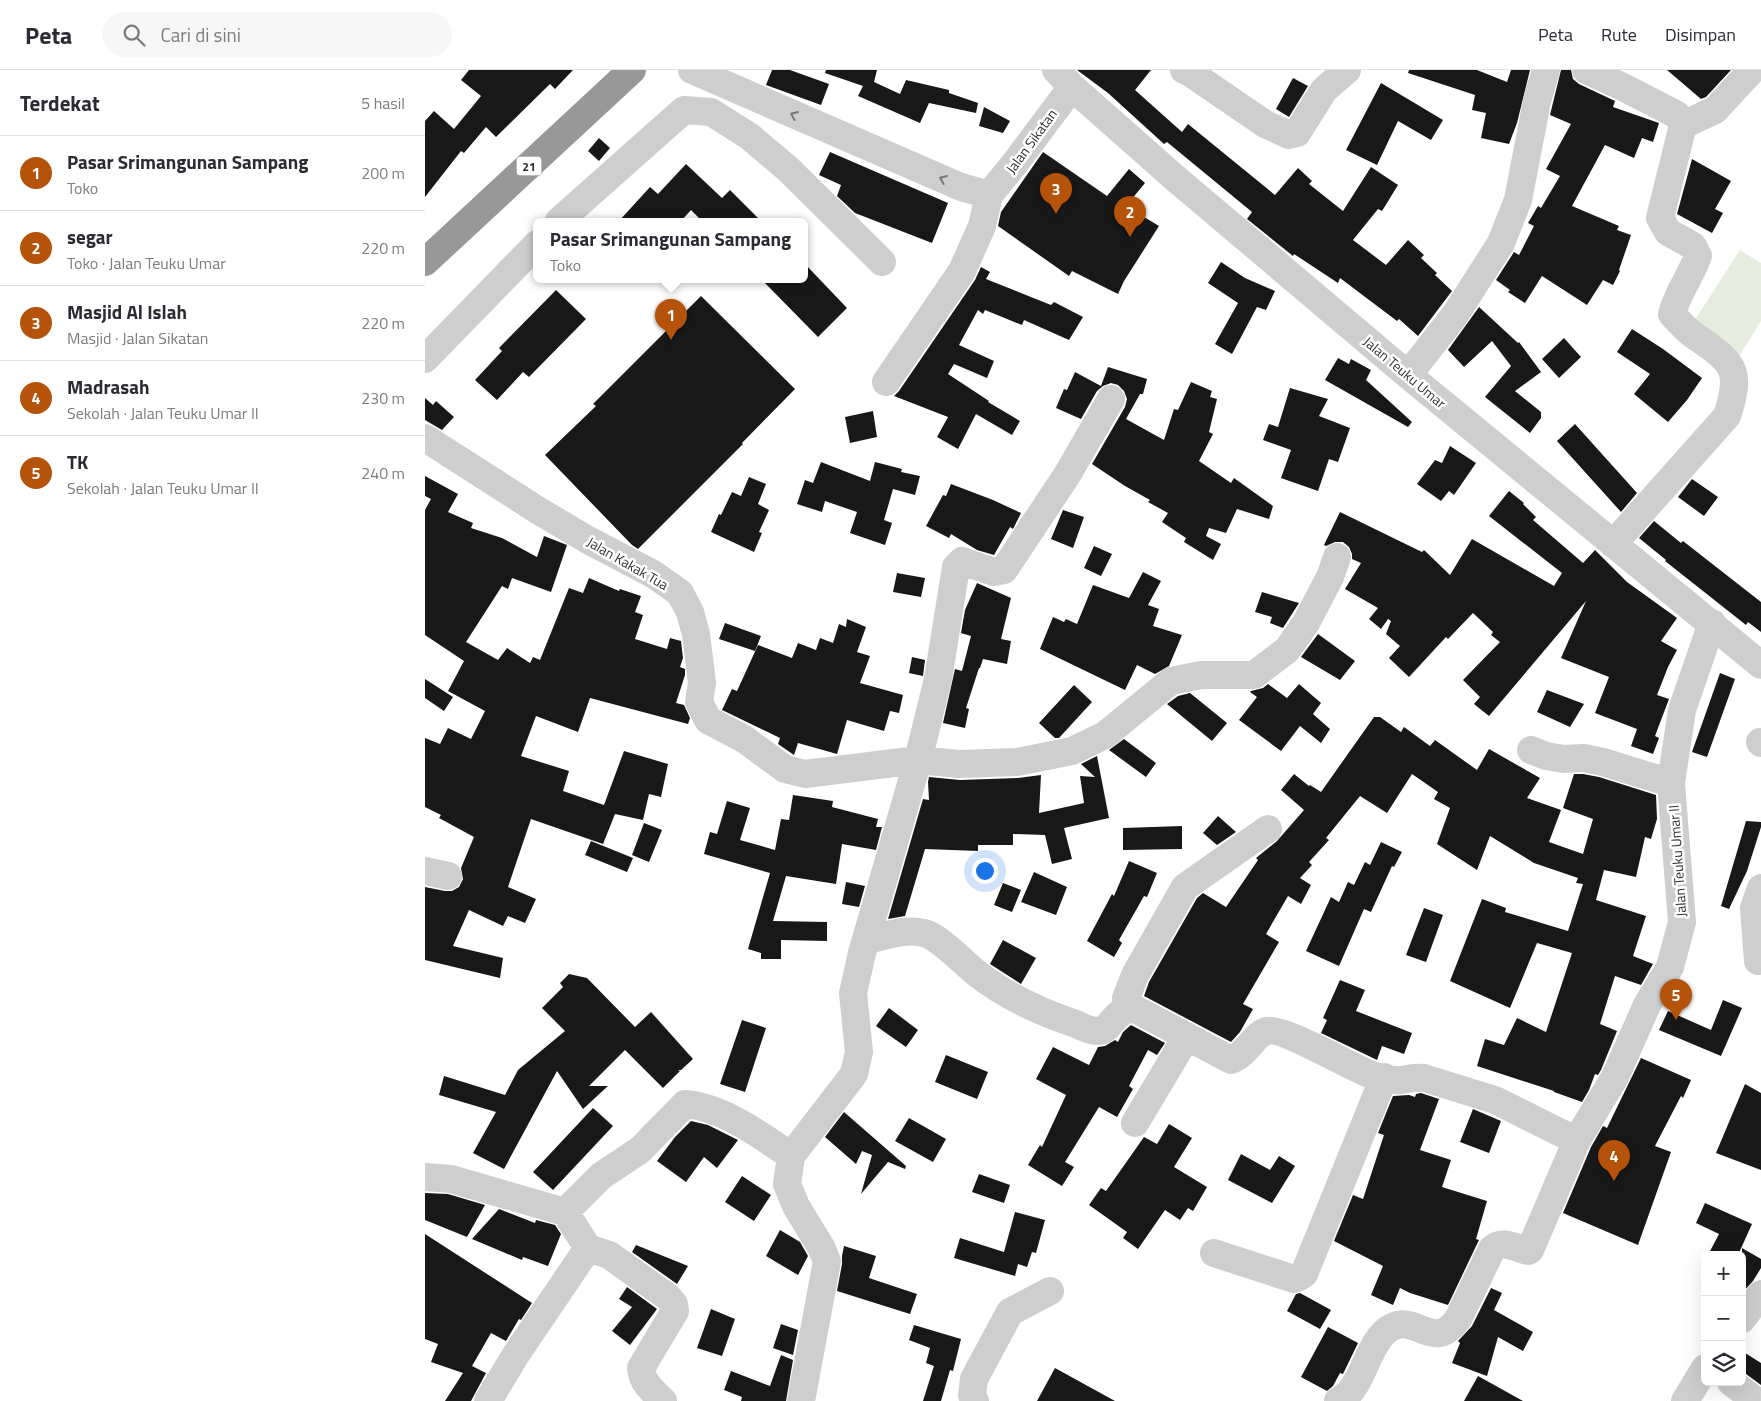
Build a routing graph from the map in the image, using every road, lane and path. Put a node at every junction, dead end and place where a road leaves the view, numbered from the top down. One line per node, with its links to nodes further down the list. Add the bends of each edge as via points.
1 (692, 70): 10 (street, one-way to 1, via 961,187)
2 (1184, 70): 3 (street, via 1265,124 1289,135 1297,133 1324,90)
3 (1347, 70)
4 (1546, 70): 16 (street, via 1518,200 1501,242 1455,315)
5 (1586, 70): 9 (street, via 1677,115)
6 (1752, 70): 9 (street, via 1715,110)
7 (630, 71): 13 (highway, 21)
8 (1064, 78): 10 (street, Jalan Sikatan, via 1013,168); 16 (street, Jalan Teuku Umar, via 1175,178)
9 (1683, 126): 20 (street, via 1660,218 1668,232 1693,246 1698,256 1672,314 1693,335 1729,361 1734,378 1733,399 1727,416 1715,432)
10 (989, 195): 17 (street, via 982,226 962,271)
11 (562, 218): 14 (street, via 684,110 711,112 749,136 788,169)
12 (533, 248): 15 (street)
13 (425, 262)
14 (882, 262)
15 (425, 359)
16 (1408, 375): 20 (street, Jalan Teuku Umar)
17 (886, 382)
18 (1111, 399): 25 (street, via 1067,475 1004,570 994,572 962,561 956,567 938,678)
19 (425, 438): 25 (street, Jalan Kakak Tua, via 539,512 653,574 680,593 696,634 702,683 699,702 708,720 744,739 785,769 805,774)
20 (1613, 544): 22 (street, Jalan Teuku Umar)
21 (1337, 557): 25 (street, Jalan Kakak Tua, via 1306,622 1287,650 1254,676 1201,675 1171,681 1105,734 1072,751 1017,762 959,764)
22 (1712, 623): 23 (street, Jalan Teuku Umar); 26 (street, Jalan Teuku Umar II, via 1682,710)
23 (1761, 665)
24 (1531, 750): 26 (street, via 1545,756 1603,762)
25 (917, 760): 29 (street)
26 (1671, 782): 35 (street, Jalan Teuku Umar II, via 1682,922 1670,967 1647,1005 1615,1077)
27 (1268, 829): 31 (street, via 1185,887 1135,975 1126,998)
28 (1761, 888): 30 (street, via 1754,908)
29 (867, 940): 31 (street, via 911,931 925,933 1015,999 1056,1018 1097,1031 1105,1029); 36 (street, via 853,993 859,1052 854,1074)
30 (1758, 961)
31 (1127, 1008): 32 (street)
32 (1187, 1036): 33 (street, via 1231,1060 1239,1057 1261,1033 1273,1030 1368,1074); 34 (street)
33 (1384, 1077): 35 (street, via 1400,1080 1424,1078 1486,1097); 40 (street, via 1303,1274 1294,1279)
34 (1135, 1123)
35 (1577, 1140): 50 (street, Jalan Teuku Umar II, via 1530,1250 1497,1244 1450,1330 1437,1334 1408,1326 1394,1326 1382,1333 1348,1394)
36 (791, 1156): 38 (street, via 750,1128 700,1105 685,1104 639,1150 601,1176); 48 (street, via 787,1184 827,1261)
37 (425, 1177): 38 (street, via 451,1179)
38 (565, 1212): 39 (street)
39 (588, 1248): 46 (street); 47 (street, via 609,1255 674,1304 671,1319 641,1368 646,1384)
40 (1214, 1253)
41 (1050, 1291): 49 (street, via 1010,1312 974,1379 972,1394)
42 (1761, 1294): 43 (street)
43 (1746, 1314)
44 (1701, 1375): 51 (street)
45 (1736, 1386): 52 (street)
46 (488, 1401)
47 (663, 1401)
48 (801, 1401)
49 (975, 1401)
50 (1338, 1401)
51 (1685, 1401)
52 (1756, 1401)

